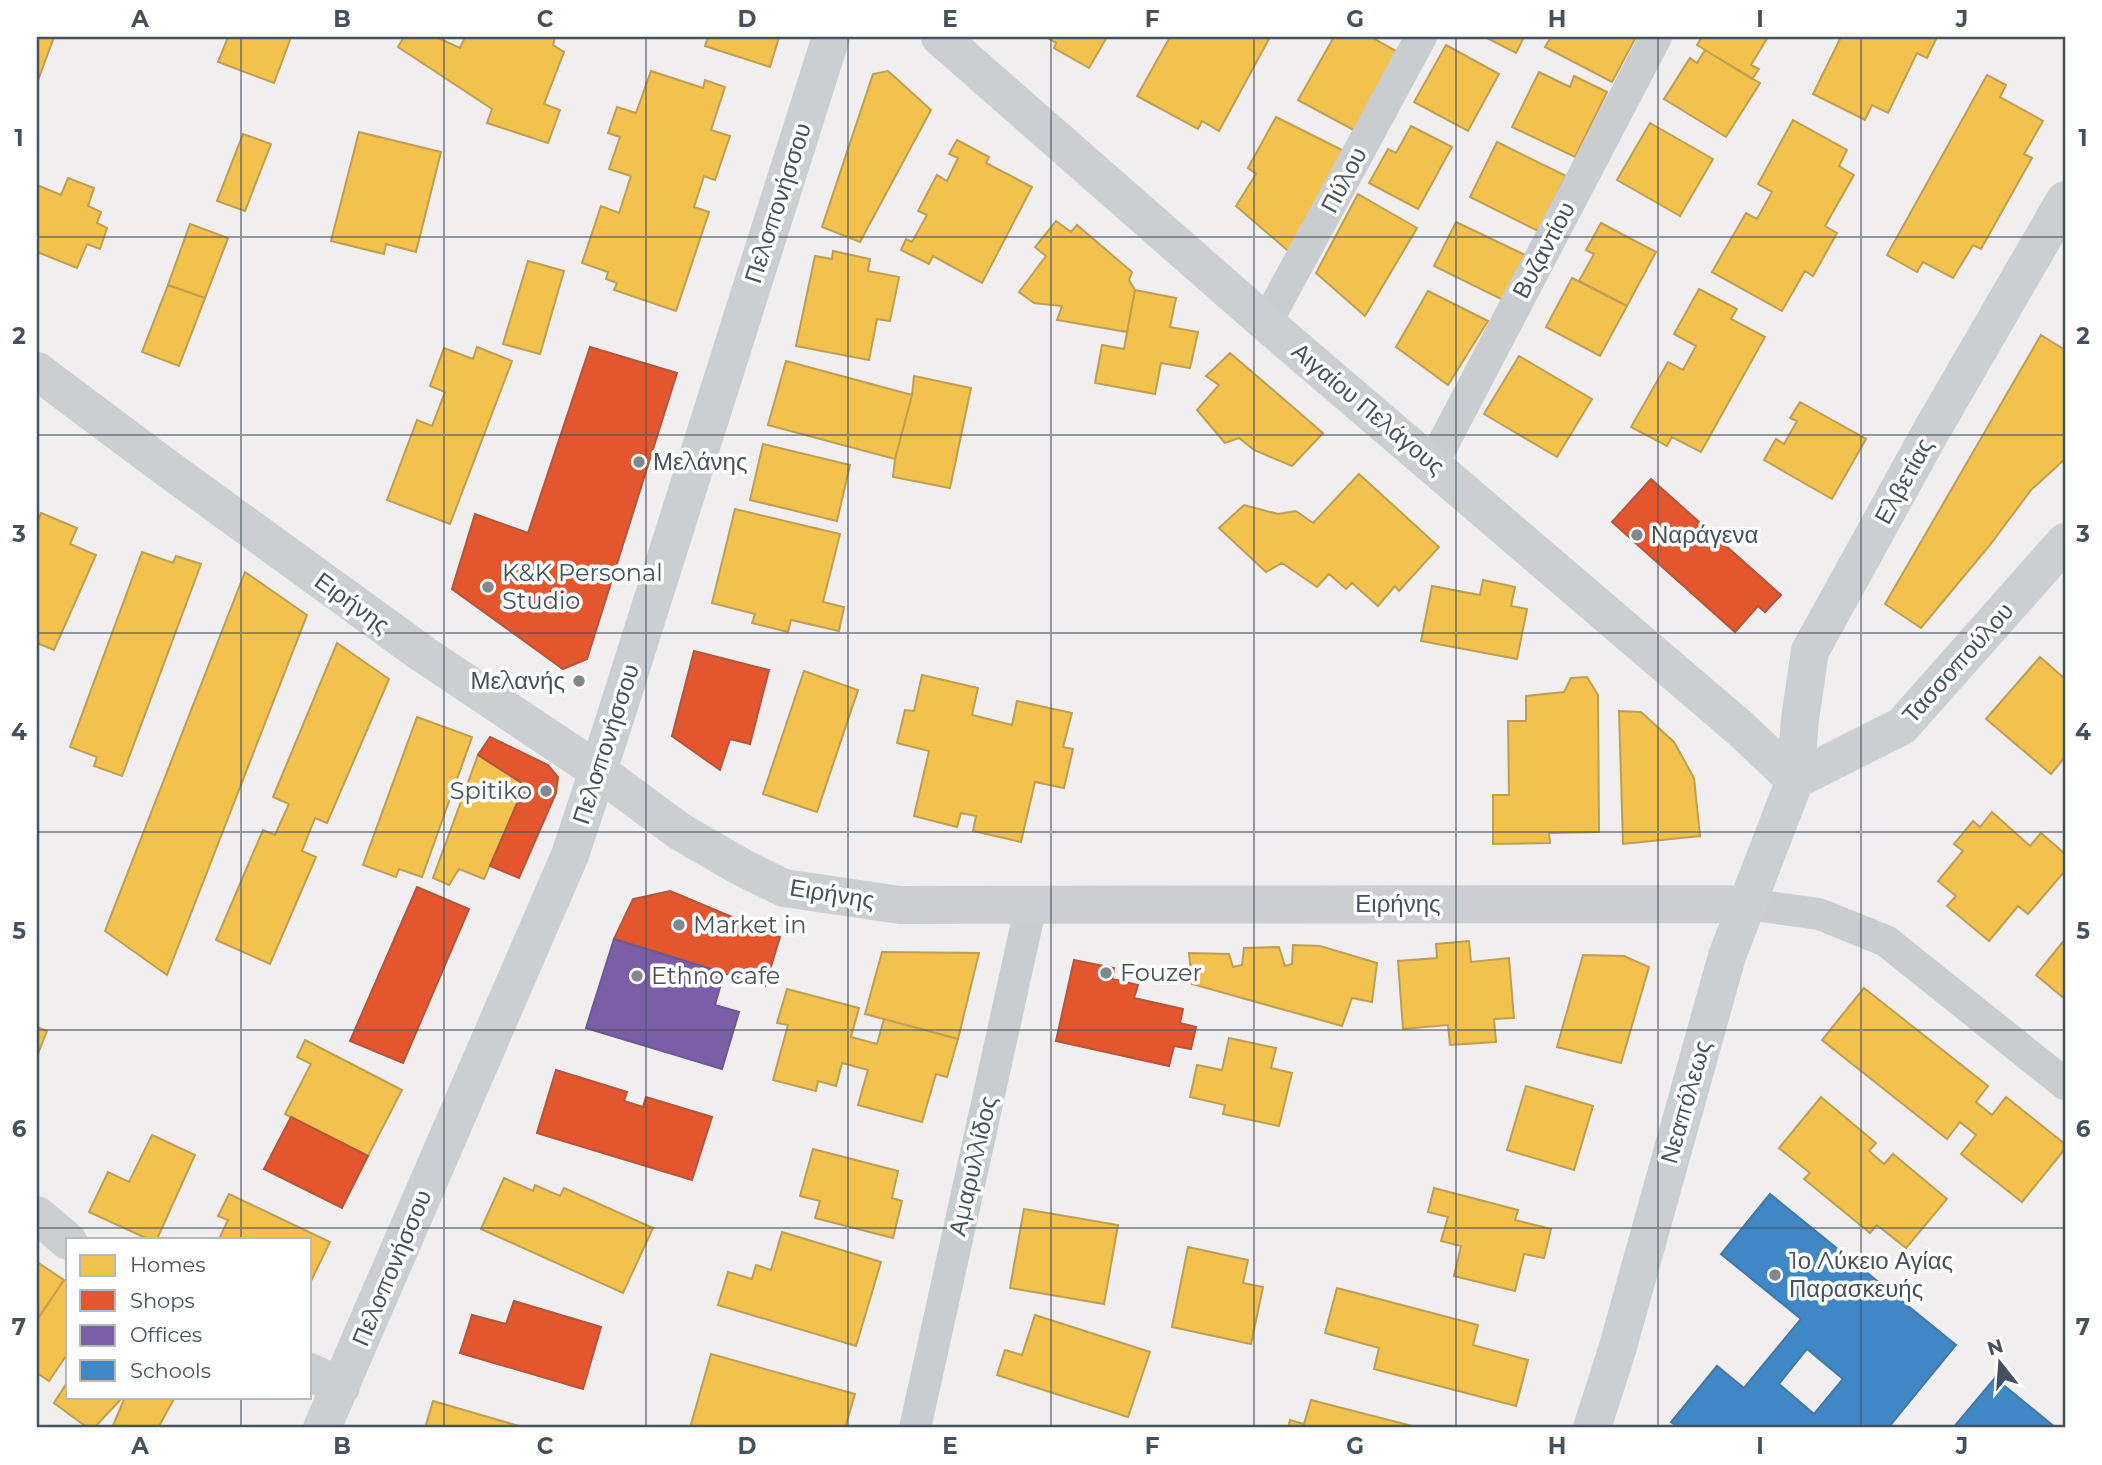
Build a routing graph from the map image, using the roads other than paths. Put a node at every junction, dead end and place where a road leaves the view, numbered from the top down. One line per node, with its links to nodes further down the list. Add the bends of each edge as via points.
1 (831, 37): 10 (street, Πελοπονήσσου)
2 (940, 37): 6 (street, Αιγαίου Πελάγους)
3 (1421, 37): 6 (street, Πύλου)
4 (1656, 37): 8 (street, Βυζαντίου)
5 (2065, 200): 11 (street, Ελβετίας, via 1810,651)
6 (1266, 323): 8 (street, Αιγαίου Πελάγους)
7 (37, 371): 10 (street, Ειρήνης, via 412,646)
8 (1433, 463): 11 (street, Αιγαίου Πελάγους)
9 (2065, 542): 11 (street, Τασσοπούλου, via 1902,726)
10 (598, 771): 13 (street, Ειρήνης, via 679,831 785,888 900,905); 17 (street, Πελοπονήσσου, via 570,855)
11 (1796, 780): 12 (street, Νεαπόλεως)
12 (1747, 904): 13 (street, Ειρήνης); 14 (street, via 1819,914 1886,941); 20 (street, Νεαπόλεως, via 1727,956)
13 (1031, 905): 19 (street, Αμαρυλλίδος)
14 (2065, 1084)
15 (37, 1215): 16 (street)
16 (66, 1239)
17 (325, 1379): 18 (street, Πελοπονήσσου)
18 (322, 1428)
19 (915, 1428)
20 (1592, 1428)

